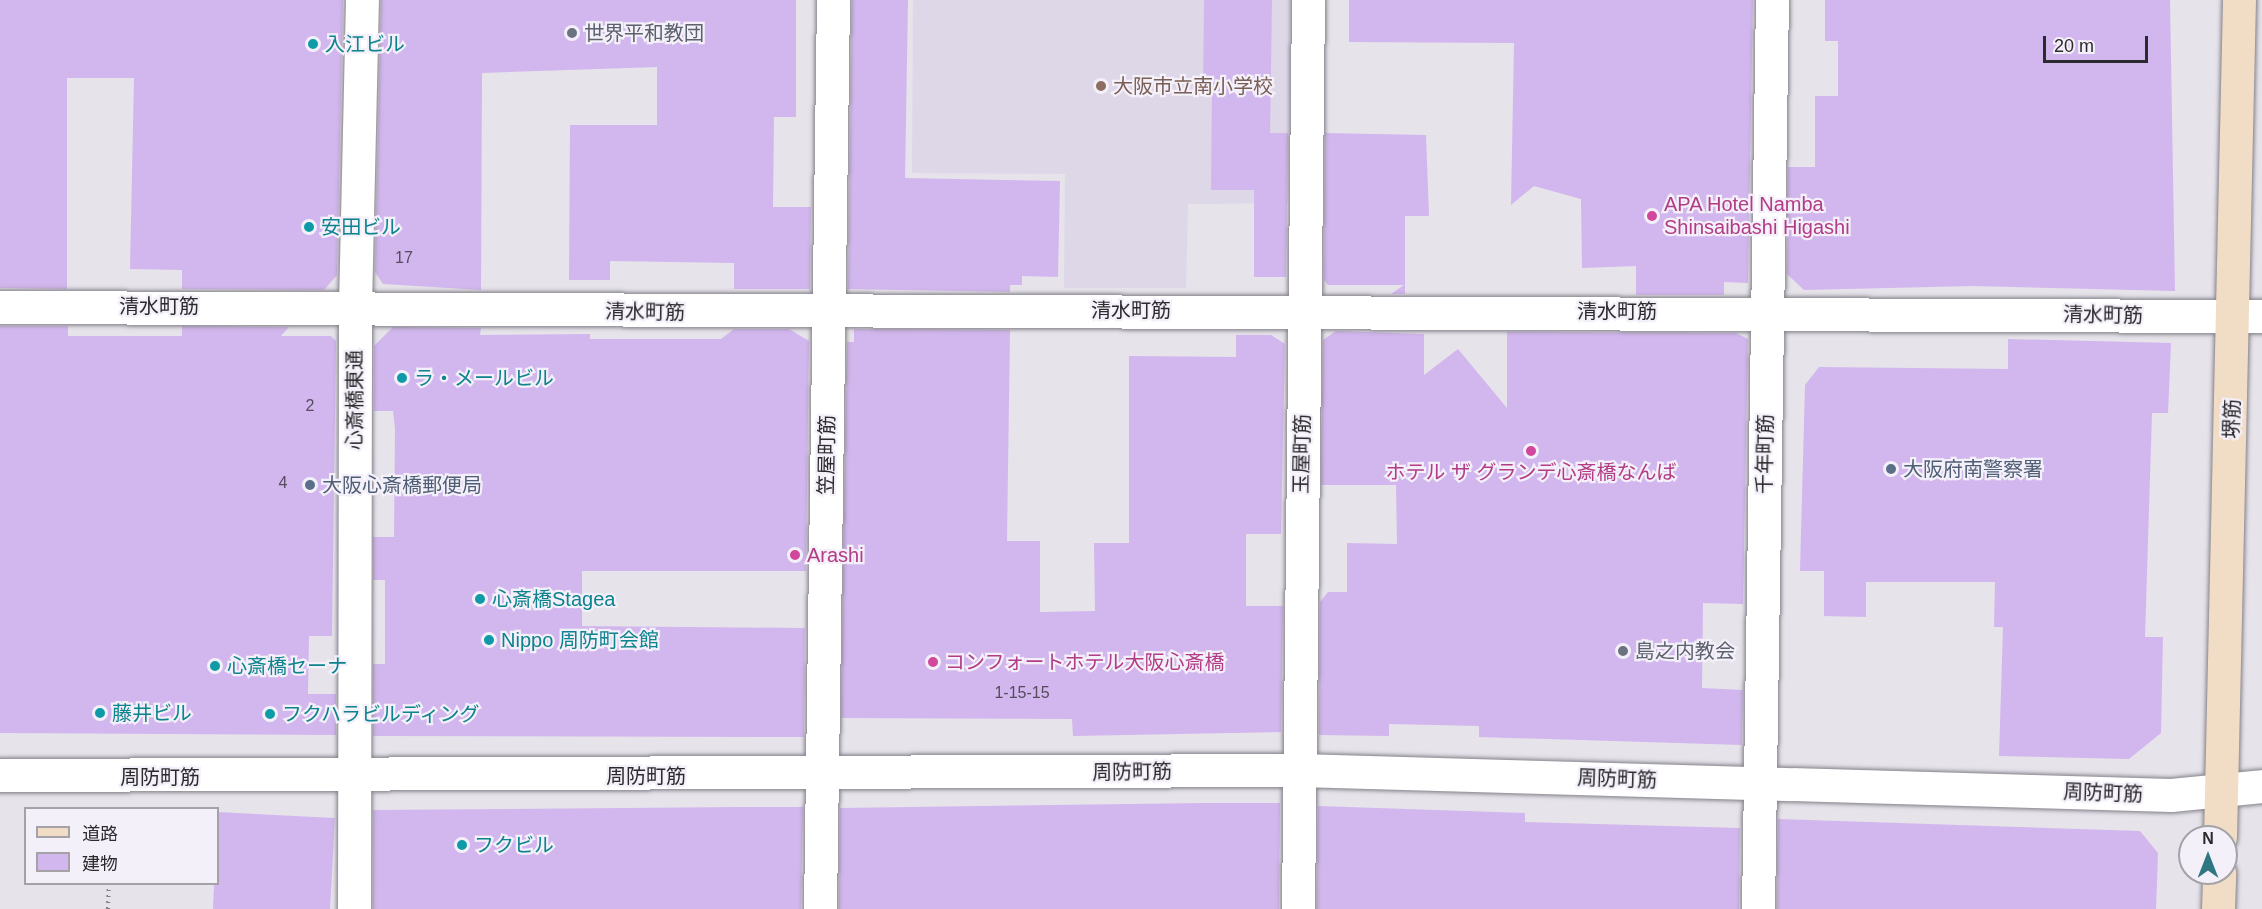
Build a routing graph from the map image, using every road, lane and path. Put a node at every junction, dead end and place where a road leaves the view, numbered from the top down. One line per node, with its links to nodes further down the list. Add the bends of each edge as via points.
1 (362, 0): 6 (street, 心斎橋東通)
2 (833, 0): 8 (street, 笠屋町筋)
3 (1308, 0): 9 (street, 玉屋町筋)
4 (1772, 0): 10 (street, 千年町筋)
5 (2239, 0): 11 (main road, 堺筋)
6 (355, 306): 7 (street, 清水町筋); 8 (street, 清水町筋); 15 (street, 心斎橋東通)
7 (0, 307)
8 (829, 310): 9 (street, 清水町筋); 13 (street, 笠屋町筋)
9 (1303, 310): 10 (street, 清水町筋); 12 (street, 玉屋町筋)
10 (1767, 312): 11 (street, 清水町筋); 16 (street, 千年町筋)
11 (2249, 316): 18 (main road, 堺筋)
12 (1299, 770): 13 (street, 周防町筋); 16 (street, 周防町筋); 25 (street, 玉屋町筋)
13 (822, 774): 15 (street, 周防町筋); 24 (street, 笠屋町筋)
14 (0, 775): 15 (street, 周防町筋)
15 (355, 778): 23 (street, 心斎橋東通)
16 (1761, 783): 18 (street, 周防町筋, via 2171,795); 26 (street, 千年町筋)
17 (2262, 786): 18 (street, 周防町筋)
18 (2221, 787): 19 (main road, 堺筋)
19 (2220, 825)
20 (108, 885): 22 (path)
21 (2219, 885): 27 (main road)
22 (108, 909)
23 (354, 909)
24 (820, 909)
25 (1298, 909)
26 (1758, 909)
27 (2218, 909)

